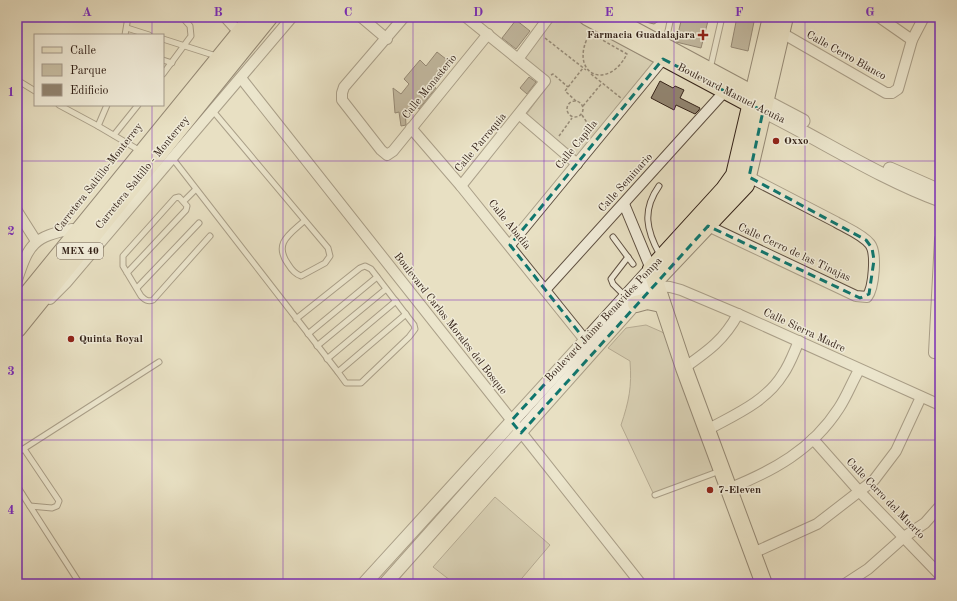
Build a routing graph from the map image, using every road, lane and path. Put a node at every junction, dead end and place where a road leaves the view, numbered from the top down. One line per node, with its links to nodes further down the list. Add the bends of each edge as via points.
1 (128, 17): 20 (lane)
2 (182, 17): 30 (lane, via 190,26 191,33)
3 (225, 17): 21 (street)
4 (244, 17): 21 (street, Carretera Saltillo-Monterrey)
5 (253, 17): 66 (highway, Carretera Saltillo - Monterrey / MEX 40)
6 (269, 17): 66 (highway, Carretera Saltillo - Monterrey / MEX 40)
7 (292, 17): 40 (street)
8 (361, 17): 28 (street)
9 (404, 17): 28 (street)
10 (466, 17): 25 (street)
11 (549, 17): 22 (street)
12 (587, 17): 19 (main road, Boulevard Manuel Acuña)
13 (671, 17): 31 (lane)
14 (722, 17): 37 (lane)
15 (771, 17): 50 (main road, Boulevard Jaime Benavides Pompa)
16 (786, 17): 26 (main road, Boulevard Jaime Benavides Pompa)
17 (879, 17): 29 (street)
18 (924, 17): 29 (street)
19 (609, 20): 31 (main road, Boulevard Manuel Acuña)
20 (127, 28): 23 (lane); 24 (lane)
21 (235, 28): 32 (street, Carretera Saltillo-Monterrey)
22 (538, 32): 33 (street); 36 (path)
23 (125, 34)
24 (146, 34)
25 (488, 34): 33 (street); 61 (street, Calle Monasterio)
26 (782, 34): 29 (street, Calle Cerro Blanco, via 892,94 898,89); 50 (main road, Boulevard Jaime Benavides Pompa)
27 (164, 39): 30 (lane)
28 (387, 39): 61 (street, Calle Monasterio, via 344,88 342,100 384,153 390,154)
29 (912, 40)
30 (185, 46): 32 (lane); 35 (lane)
31 (664, 52): 37 (main road, Boulevard Manuel Acuña); 47 (main road, Boulevard Manuel Acuña); 51 (street, Calle Capilla)
32 (213, 55): 66 (street, Carretera Saltillo-Monterrey)
33 (518, 59): 42 (street)
34 (164, 60): 35 (lane)
35 (172, 63): 39 (lane)
36 (583, 68): 38 (path); 44 (path)
37 (709, 70): 50 (main road, Boulevard Manuel Acuña)
38 (588, 72): 38 (path, via 601,76 613,72 627,54 590,33 582,54); 43 (path)
39 (164, 73)
40 (241, 78): 56 (street); 117 (street, Boulevard Carlos Morales del Bosque)
41 (17, 80): 45 (lane)
42 (545, 81): 44 (path, via 553,74); 57 (street, Calle Parroquia)
43 (602, 83): 51 (path); 55 (path)
44 (568, 87): 46 (path)
45 (34, 90)
46 (565, 91): 48 (path); 49 (path)
47 (725, 91): 50 (main road, Boulevard Manuel Acuña); 75 (street, Calle Seminario)
48 (563, 93)
49 (576, 101): 55 (path); 59 (path, via 567,107 568,113)
50 (758, 102): 68 (main road, Boulevard Jaime Benavides Pompa); 72 (street, Boulevard Manuel Acuña, via 898,173); 73 (street, Boulevard Manuel Acuña, via 897,182); 90 (main road, Boulevard Jaime Benavides Pompa, via 734,175)
51 (627, 103): 63 (street, Calle Capilla)
52 (61, 106): 60 (lane)
53 (108, 106): 60 (lane)
54 (137, 106): 62 (lane)
55 (583, 106): 58 (path)
56 (213, 111): 65 (street); 77 (lane)
57 (520, 115): 64 (street); 69 (street, Calle Parroquia)
58 (582, 115): 59 (path); 63 (path)
59 (573, 117): 64 (path)
60 (98, 126): 62 (lane)
61 (411, 128): 69 (street, Calle Abadía)
62 (114, 135): 66 (lane)
63 (597, 139): 67 (street, Calle Capilla)
64 (554, 144): 67 (street)
65 (172, 159): 71 (lane); 99 (street, via 66,283 48,301)
66 (139, 161): 80 (street, Carretera Saltillo-Monterrey); 87 (highway, Carretera Saltillo - Monterrey / MEX 40); 99 (highway, Carretera Saltillo - Monterrey / MEX 40)
67 (577, 164): 85 (street, Calle Capilla)
68 (749, 177): 79 (main road, Boulevard Jaime Benavides Pompa, via 741,191); 79 (street, Calle Cerro de las Tinajas, via 869,243 874,255 869,294 864,298 856,296)
69 (461, 186): 85 (street, Calle Abadía)
70 (659, 186): 90 (lane, via 650,201 648,212)
71 (195, 190): 74 (lane); 102 (lane)
72 (940, 190)
73 (940, 200)
74 (184, 201): 89 (lane, via 186,210); 89 (lane, via 175,198 125,253 122,262)
75 (624, 204): 90 (street); 95 (street, Calle Seminario)
76 (17, 211): 84 (street)
77 (304, 221): 77 (lane, via 286,238 281,247 284,258 294,273 301,276 325,263 330,256 323,241)
78 (199, 223): 93 (lane)
79 (708, 226): 90 (main road, Boulevard Jaime Benavides Pompa)
80 (72, 229): 84 (street, via 50,234); 87 (street, Carretera Saltillo-Monterrey)
81 (210, 236): 93 (lane, via 153,300 144,299)
82 (613, 237): 86 (lane)
83 (940, 239): 105 (street)
84 (36, 241): 92 (street)
85 (510, 245): 95 (street, Calle Abadía)
86 (628, 257): 88 (lane); 96 (lane, via 611,279)
87 (52, 263): 99 (highway, Carretera Saltillo - Monterrey / MEX 40)
88 (633, 264)
89 (127, 273): 93 (lane)
90 (656, 274): 96 (street, Boulevard Jaime Benavides Pompa); 98 (main road); 101 (street, Calle Sierra Madre, via 670,286)
91 (377, 277): 94 (lane); 102 (lane, via 369,267 363,266); 104 (lane)
92 (17, 280)
93 (136, 288)
94 (386, 289): 97 (lane); 108 (lane)
95 (545, 290): 106 (street, Calle Abadía)
96 (631, 300): 98 (main road); 106 (street, Boulevard Jaime Benavides Pompa); 119 (street, Boulevard Jaime Benavides Pompa)
97 (396, 301): 100 (lane); 110 (lane)
98 (661, 304): 112 (main road)
99 (23, 311): 103 (highway, Carretera Saltillo - Monterrey / MEX 40)
100 (406, 314): 114 (lane); 114 (lane, via 414,325 413,333 361,382 346,383)
101 (738, 314): 107 (street, Calle Sierra Madre); 112 (street, via 719,342)
102 (296, 319): 104 (lane)
103 (17, 330)
104 (308, 334): 108 (lane)
105 (937, 334): 109 (street)
106 (585, 340): 117 (street, Boulevard Jaime Benavides Pompa)
107 (799, 341): 113 (street, Calle Sierra Madre); 118 (street, via 783,374 769,392 748,408)
108 (317, 346): 110 (lane)
109 (934, 353)
110 (327, 359): 114 (lane)
111 (159, 362): 121 (lane)
112 (684, 368): 118 (main road)
113 (859, 370): 115 (street, Calle Sierra Madre); 120 (street, via 840,406)
114 (338, 372)
115 (921, 397): 116 (street, Calle Sierra Madre); 126 (street, via 890,461 874,480)
116 (940, 405)
117 (511, 421): 119 (street, Boulevard Carlos Morales del Bosque); 136 (street, Boulevard Jaime Benavides Pompa)
118 (707, 430): 123 (main road)
119 (521, 433): 137 (street, Boulevard Jaime Benavides Pompa); 138 (street, Boulevard Carlos Morales del Bosque)
120 (813, 439): 125 (street, via 776,468); 126 (street, Calle Cerro del Muerto)
121 (24, 448): 122 (lane); 130 (lane, via 59,501 57,506 52,508)
122 (17, 453)
123 (721, 471): 125 (main road); 128 (lane)
124 (17, 486): 127 (lane)
125 (728, 489): 133 (main road)
126 (859, 492): 132 (street, Calle Cerro del Muerto); 133 (street, via 817,524)
127 (22, 494): 129 (lane); 130 (lane)
128 (656, 495)
129 (17, 497)
130 (30, 506): 135 (lane)
131 (940, 506): 132 (street, via 925,523)
132 (904, 536): 134 (street, Calle Cerro del Muerto); 140 (street, via 868,569)
133 (753, 553): 139 (main road)
134 (940, 575)
135 (80, 584)
136 (364, 584)
137 (385, 584)
138 (641, 584)
139 (764, 584)
140 (845, 584)

